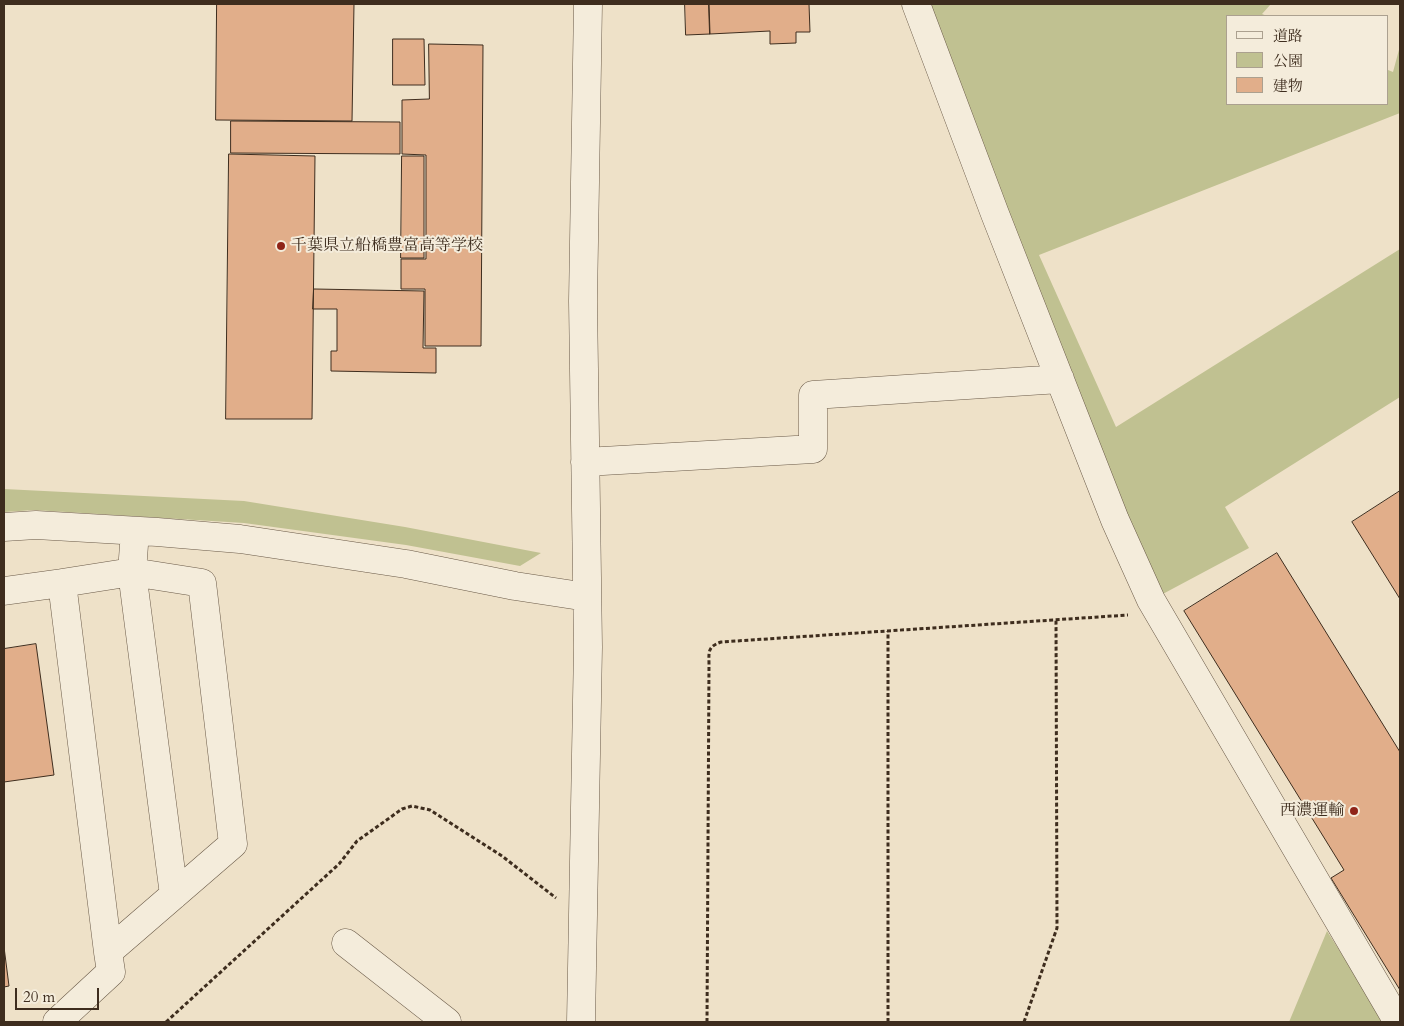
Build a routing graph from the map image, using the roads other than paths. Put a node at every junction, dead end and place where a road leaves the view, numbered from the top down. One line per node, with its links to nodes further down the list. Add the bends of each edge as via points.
1 (588, 4): 4 (street, via 583,301)
2 (916, 4): 3 (street)
3 (1060, 379): 4 (street, via 813,395 813,450); 17 (street, via 1115,520 1158,613)
4 (585, 462): 10 (street)
5 (4, 527): 6 (street, via 36,525)
6 (135, 531): 7 (street); 10 (street, via 240,539 406,564)
7 (132, 572): 8 (street); 11 (street); 11 (street, via 202,583 233,844)
8 (62, 584): 9 (street); 13 (street)
9 (4, 591)
10 (587, 597): 16 (street)
11 (174, 896): 13 (street)
12 (346, 943): 15 (street)
13 (108, 952): 14 (street, via 111,972)
14 (57, 1022)
15 (447, 1022)
16 (581, 1022)
17 (1398, 1022)

